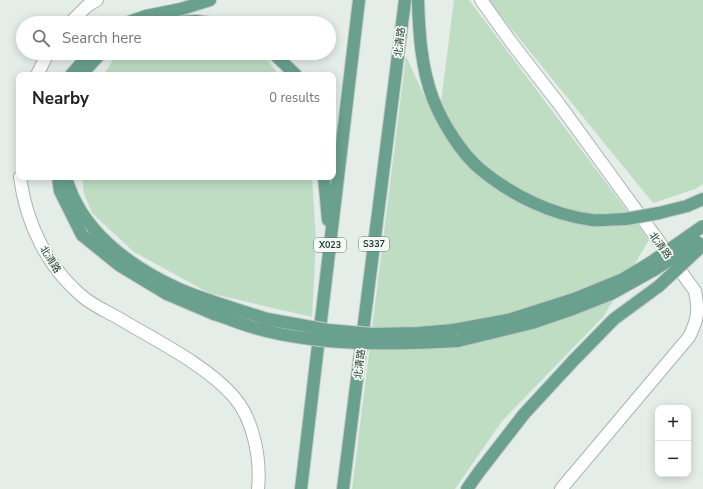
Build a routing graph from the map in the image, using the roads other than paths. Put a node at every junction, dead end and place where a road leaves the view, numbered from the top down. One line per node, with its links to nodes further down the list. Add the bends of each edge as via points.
1 (96, 0): 7 (street)
2 (210, 0): 8 (main road)
3 (359, 0): 24 (main road, X023)
4 (405, 0): 30 (main road, 北清路 / S337)
5 (418, 0): 21 (main road, bridge, via 420,45 433,99 456,142 480,168 507,188 530,202 561,213 593,220 626,219 659,213)
6 (481, 0): 32 (street, 北清路, via 695,291 698,306 696,323 689,337)
7 (77, 16)
8 (146, 16)
9 (44, 60): 13 (street)
10 (84, 60): 14 (main road)
11 (94, 60): 15 (main road)
12 (281, 60): 16 (main road)
13 (38, 72)
14 (74, 72)
15 (84, 72)
16 (293, 72)
17 (20, 180): 28 (street, 北清路, via 32,226 62,276 84,298 212,376 235,398 247,419 256,445)
18 (58, 180): 27 (main road, via 60,191 82,235 119,265 167,294)
19 (67, 180): 27 (main road, via 70,193 93,229 117,252 141,269)
20 (324, 180): 24 (main road)
21 (703, 199)
22 (703, 226): 26 (main road, bridge)
23 (703, 238): 26 (main road, bridge)
24 (330, 243): 29 (main road, X023)
25 (703, 245): 31 (main road, bridge, via 659,286 614,319 573,360 524,414)
26 (652, 266): 27 (main road, bridge, via 611,294 532,323 418,343 375,344 289,335 255,328)
27 (215, 309)
28 (258, 489)
29 (301, 489)
30 (343, 489)
31 (468, 489)
32 (561, 489)

